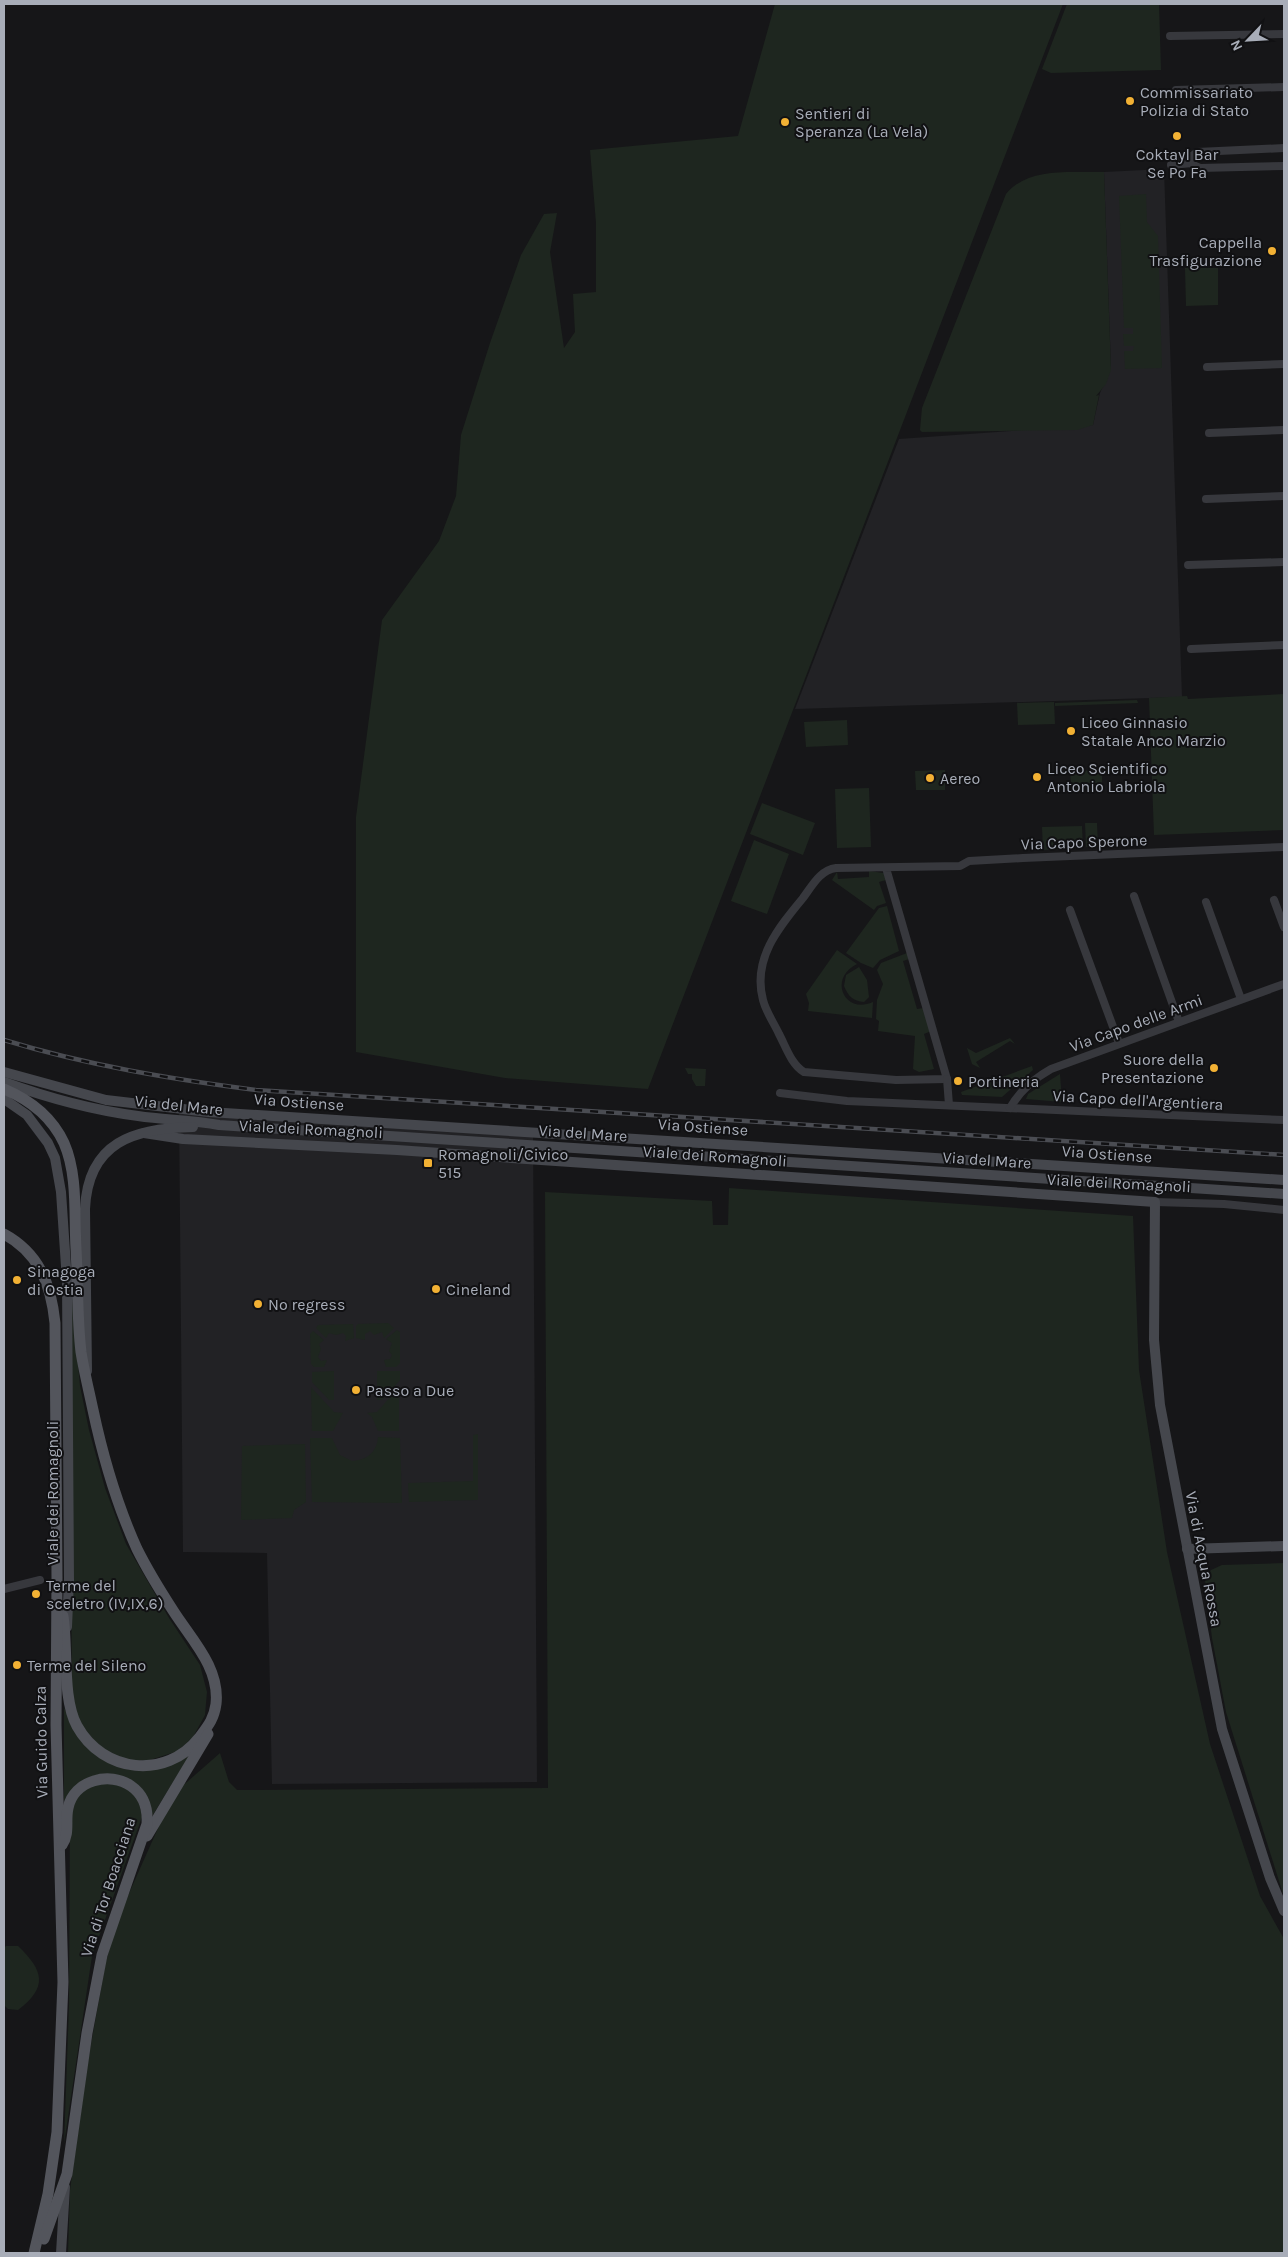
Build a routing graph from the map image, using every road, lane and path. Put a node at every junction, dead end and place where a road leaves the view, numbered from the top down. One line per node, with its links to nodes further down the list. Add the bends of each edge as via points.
1 (1284, 34): 2 (street)
2 (1170, 36)
3 (1284, 87): 4 (street)
4 (1176, 90)
5 (1284, 148): 7 (street, via 1197,152)
6 (1171, 156): 7 (street)
7 (1192, 160): 8 (street); 9 (street, via 1200,168)
8 (1171, 165)
9 (1284, 166)
10 (1284, 364): 11 (street)
11 (1207, 367)
12 (1284, 430): 13 (street)
13 (1209, 432)
14 (1284, 496): 15 (street)
15 (1206, 499)
16 (1284, 562): 17 (street)
17 (1188, 565)
18 (1284, 645): 19 (street)
19 (1191, 649)
20 (1284, 847): 21 (street, Via Capo Sperone, via 1023,858 968,861 960,866)
21 (886, 868): 32 (street); 32 (street, Via Capo Sperone, via 833,868 819,878 782,924 767,949 762,969 763,1000 794,1063 804,1072 896,1080)
22 (1134, 896): 29 (street)
23 (1274, 900): 26 (street)
24 (1206, 902): 28 (street)
25 (1070, 910): 30 (street)
26 (1284, 927)
27 (1284, 984): 28 (street, Via Capo delle Armi)
28 (1241, 999): 29 (street, Via Capo delle Armi)
29 (1179, 1022): 30 (street, Via Capo delle Armi)
30 (1119, 1043): 38 (street, Via Capo delle Armi, via 1045,1072 1022,1092)
31 (4, 1072): 42 (street, Via Ostiense, via 106,1100 209,1112)
32 (947, 1079): 37 (street)
33 (4, 1082): 40 (street, Via del Mare, via 89,1108)
34 (4, 1089): 47 (main road, Viale dei Romagnoli, via 24,1098 39,1110 60,1134 68,1155 82,1353)
35 (780, 1093): 37 (street, Via Capo dell'Argentiera, via 824,1099)
36 (4, 1100): 53 (street, Viale dei Romagnoli, via 27,1115 48,1143 55,1158 61,1192 67,1281 69,1587)
37 (949, 1105): 38 (street, Via Capo dell'Argentiera)
38 (1010, 1108): 39 (street, Via Capo dell'Argentiera)
39 (1284, 1120)
40 (219, 1125): 41 (street, Viale dei Romagnoli, via 175,1127); 43 (street, Via del Mare)
41 (144, 1133): 44 (street, Viale dei Romagnoli, via 184,1139 397,1150); 47 (street, Viale dei Romagnoli, via 128,1137 107,1150 93,1169 88,1185 85,1209)
42 (1284, 1180)
43 (1284, 1194)
44 (1155, 1202): 45 (street, Viale dei Romagnoli); 49 (street, Via di Acqua Rossa, via 1155,1371)
45 (1284, 1210)
46 (4, 1234): 50 (main road, Via Guido Calza, via 35,1259 53,1305)
47 (87, 1378): 54 (main road, Viale dei Romagnoli, via 104,1456 126,1525 150,1574 211,1671 216,1702)
48 (1284, 1546): 49 (street)
49 (1187, 1549): 57 (street, Via di Acqua Rossa, via 1225,1740 1267,1870)
50 (57, 1577): 53 (main road); 56 (main road, Via Guido Calza, via 56,1725)
51 (40, 1580): 52 (street)
52 (4, 1589)
53 (66, 1639): 54 (main road, Viale dei Romagnoli, via 71,1712 84,1737 108,1758 134,1767 161,1764 192,1746)
54 (210, 1725): 55 (main road, via 204,1743)
55 (140, 1848): 56 (main road, Via di Tor Boacciana, via 147,1824 145,1803 128,1784 106,1778 89,1783 73,1797 68,1808 66,1837); 58 (main road, Via di Tor Boacciana, via 118,1902 100,1963)
56 (60, 1849): 59 (main road, Via di Tor Boacciana, via 63,1976 60,2102 51,2176)
57 (1284, 1911)
58 (67, 2174): 59 (main road, Via di Tor Boacciana); 60 (street)
59 (35, 2253)
60 (61, 2253)

